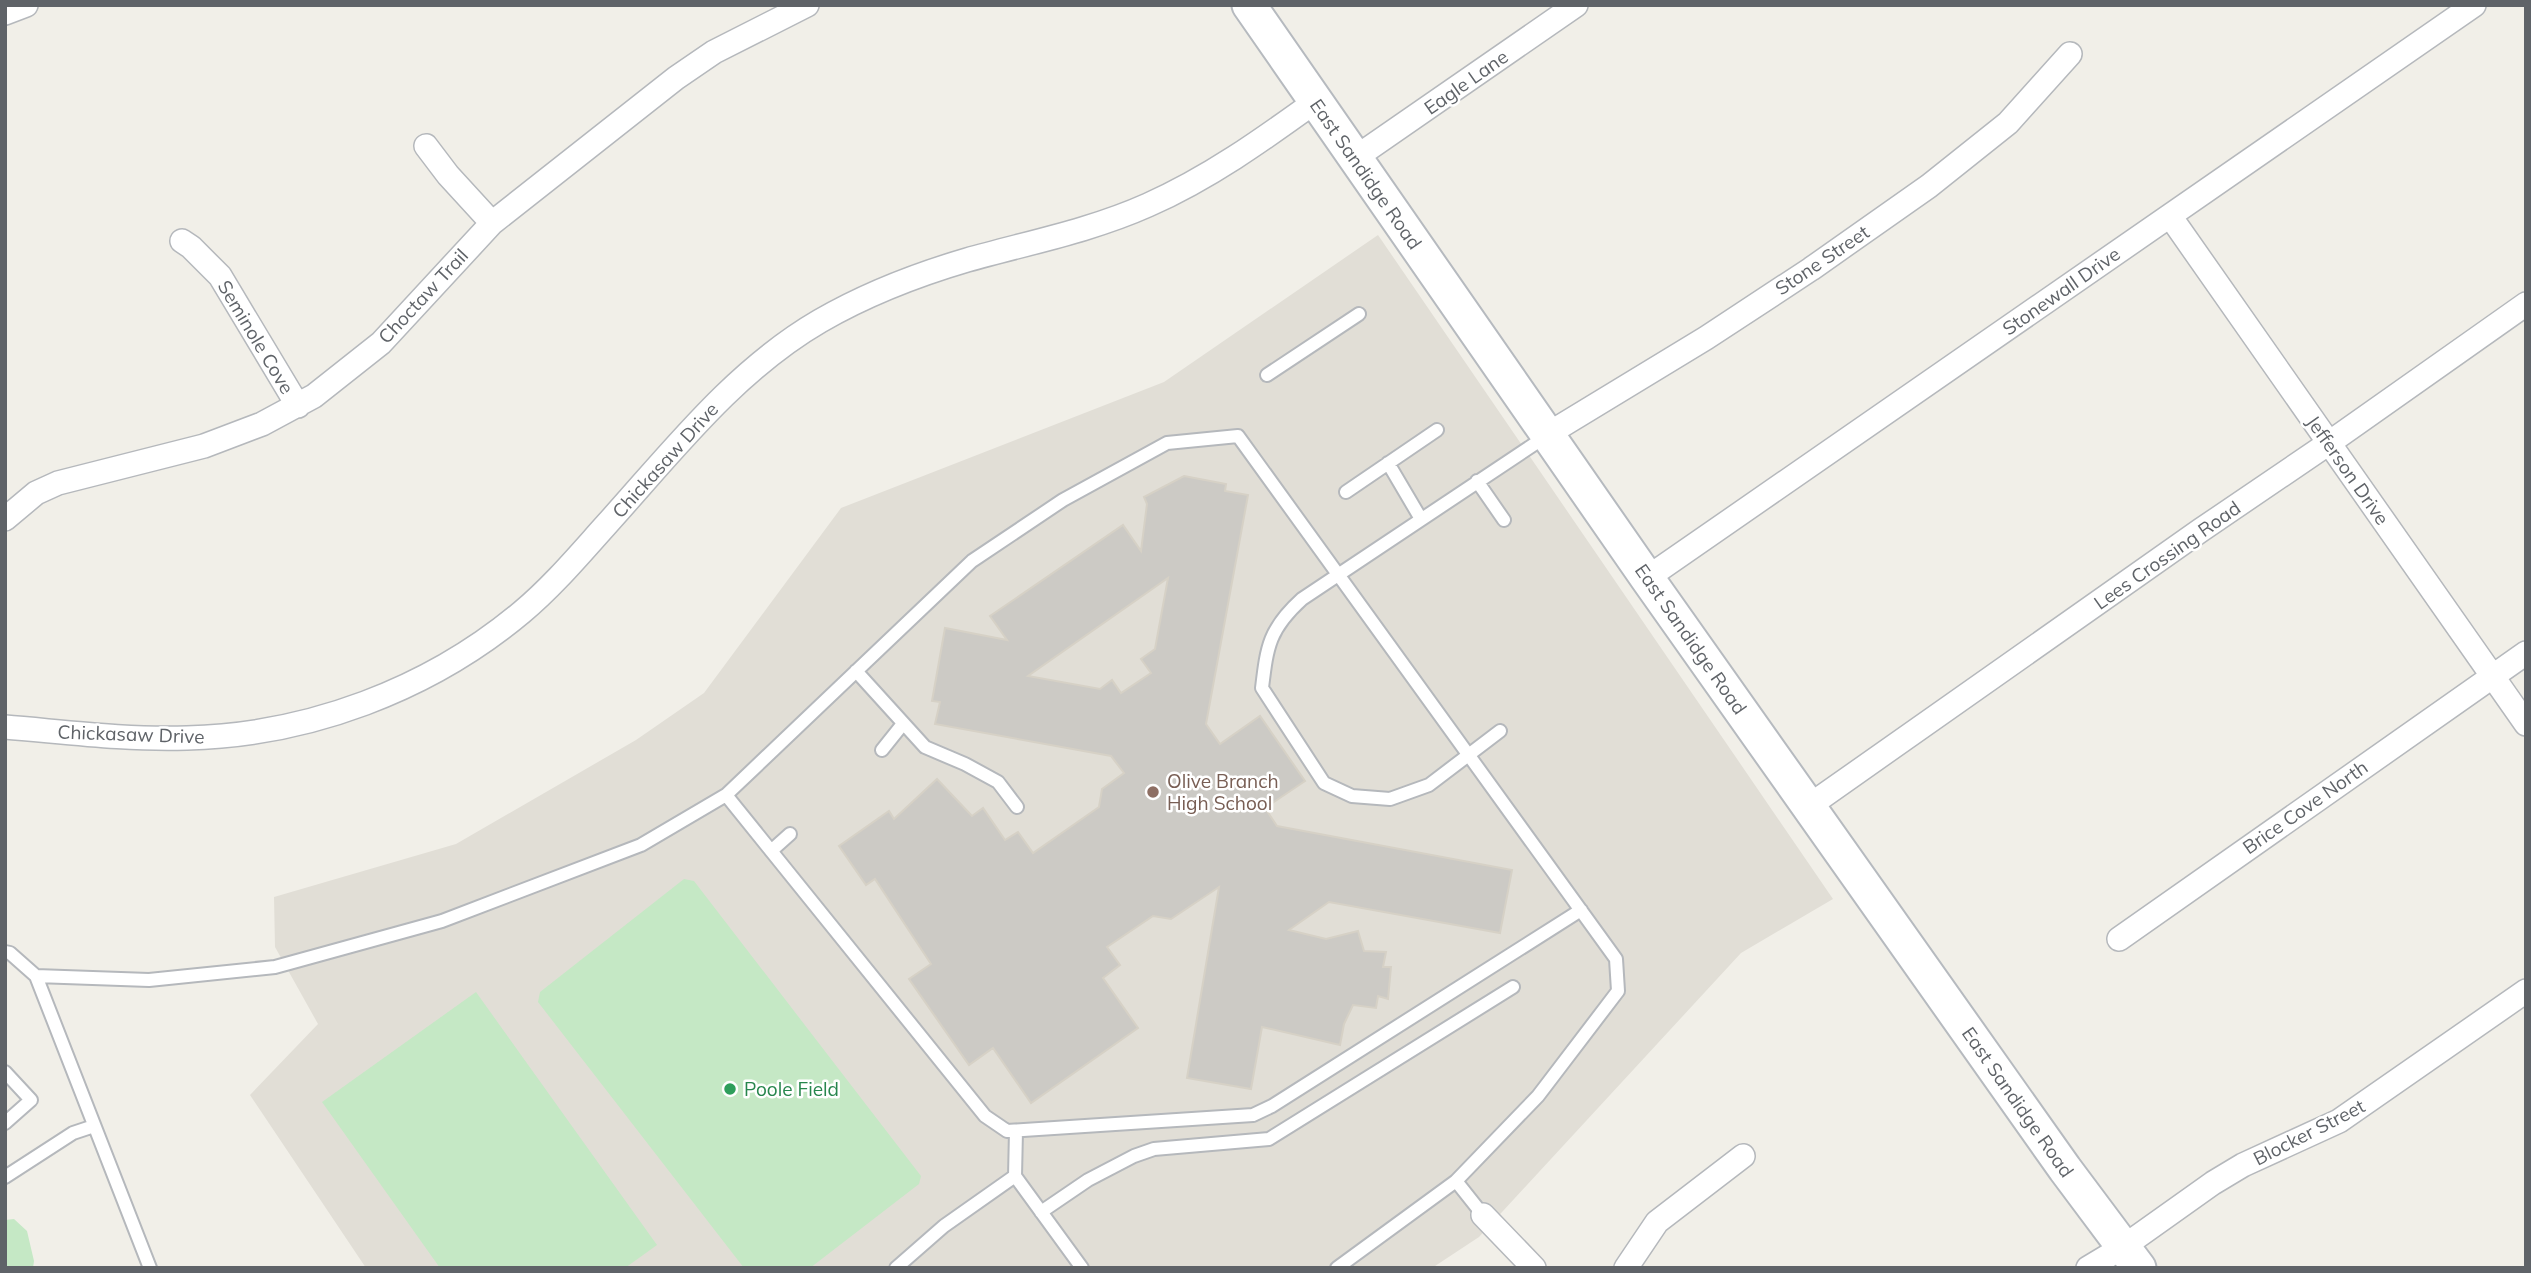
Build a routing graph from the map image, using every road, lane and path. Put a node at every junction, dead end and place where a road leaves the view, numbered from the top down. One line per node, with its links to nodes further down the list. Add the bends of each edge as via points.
1 (26, 5): 6 (street)
2 (807, 5): 12 (street, Choctaw Trail, via 714,52 676,78)
3 (1249, 5): 8 (street, East Sandidge Road)
4 (1576, 5): 10 (street, Eagle Lane)
5 (2474, 5): 11 (street, Stonewall Drive)
6 (5, 13)
7 (2070, 54): 19 (street, Stone Street, via 2008,123 1929,186 1729,322)
8 (1316, 102): 10 (street, East Sandidge Road); 34 (street, Chickasaw Drive, via 1244,153 1146,206 889,287 814,325 754,368 709,409 522,613 446,666 396,691 300,723 217,737 153,738)
9 (426, 146): 12 (street)
10 (1355, 158): 19 (street, East Sandidge Road)
11 (2170, 216): 20 (street, Jefferson Drive); 28 (street, Stonewall Drive)
12 (492, 223): 17 (street, Choctaw Trail, via 381,343)
13 (182, 241): 17 (street, Seminole Cove, via 220,276)
14 (2526, 304): 20 (street, Lees Crossing Road)
15 (1359, 314): 16 (lane)
16 (1268, 375)
17 (298, 406): 24 (street, Choctaw Trail, via 204,446 58,483 36,493)
18 (1437, 430): 21 (lane)
19 (1548, 434): 22 (lane); 28 (street, East Sandidge Road)
20 (2329, 443): 31 (street, Jefferson Drive); 39 (street, Lees Crossing Road)
21 (1388, 463): 23 (lane); 25 (lane)
22 (1478, 481): 25 (lane); 26 (lane)
23 (1346, 492)
24 (5, 519)
25 (1422, 519): 27 (lane)
26 (1504, 520)
27 (1338, 575): 30 (lane, via 1238,436 1167,443 1063,500 972,561); 37 (lane); 37 (lane, via 1302,599 1280,622 1267,646 1262,688 1324,783 1352,796 1390,799 1429,785)
28 (1647, 578): 39 (street, East Sandidge Road)
29 (2526, 653): 31 (street, Brice Cove North)
30 (856, 671): 33 (lane); 38 (lane)
31 (2492, 676): 32 (street, Jefferson Drive); 44 (street, Brice Cove North)
32 (2526, 724)
33 (902, 725): 36 (lane); 40 (lane, via 925,747 998,782)
34 (5, 727)
35 (1500, 731): 37 (lane)
36 (882, 750)
37 (1468, 754): 43 (lane)
38 (726, 794): 42 (lane); 46 (lane, via 641,845 533,888 442,921 275,967 149,980)
39 (1809, 806): 59 (street, East Sandidge Road)
40 (1017, 807)
41 (790, 834): 42 (lane)
42 (771, 851): 52 (lane, via 985,1116 1007,1132)
43 (1581, 910): 52 (lane, via 1253,1115); 56 (lane, via 1616,960 1618,991 1538,1096)
44 (2119, 939)
45 (5, 952): 46 (lane)
46 (36, 976): 51 (lane)
47 (1513, 987): 57 (lane, via 1269,1139 1154,1149 1088,1180)
48 (2526, 991): 59 (street, Blocker Street, via 2339,1121 2213,1183)
49 (5, 1072): 50 (lane, via 31,1100)
50 (5, 1123)
51 (94, 1126): 55 (lane, via 73,1133); 60 (lane)
52 (1016, 1131): 54 (lane)
53 (1743, 1156): 65 (street, via 1657,1222)
54 (1014, 1176): 57 (lane); 61 (lane, via 944,1226)
55 (5, 1177)
56 (1456, 1181): 58 (lane); 63 (lane)
57 (1041, 1212): 62 (lane)
58 (1483, 1215): 64 (street)
59 (2131, 1257): 66 (street, Blocker Street)
60 (150, 1268)
61 (897, 1268)
62 (1082, 1268)
63 (1337, 1268)
64 (1534, 1268)
65 (1626, 1268)
66 (2088, 1268)

